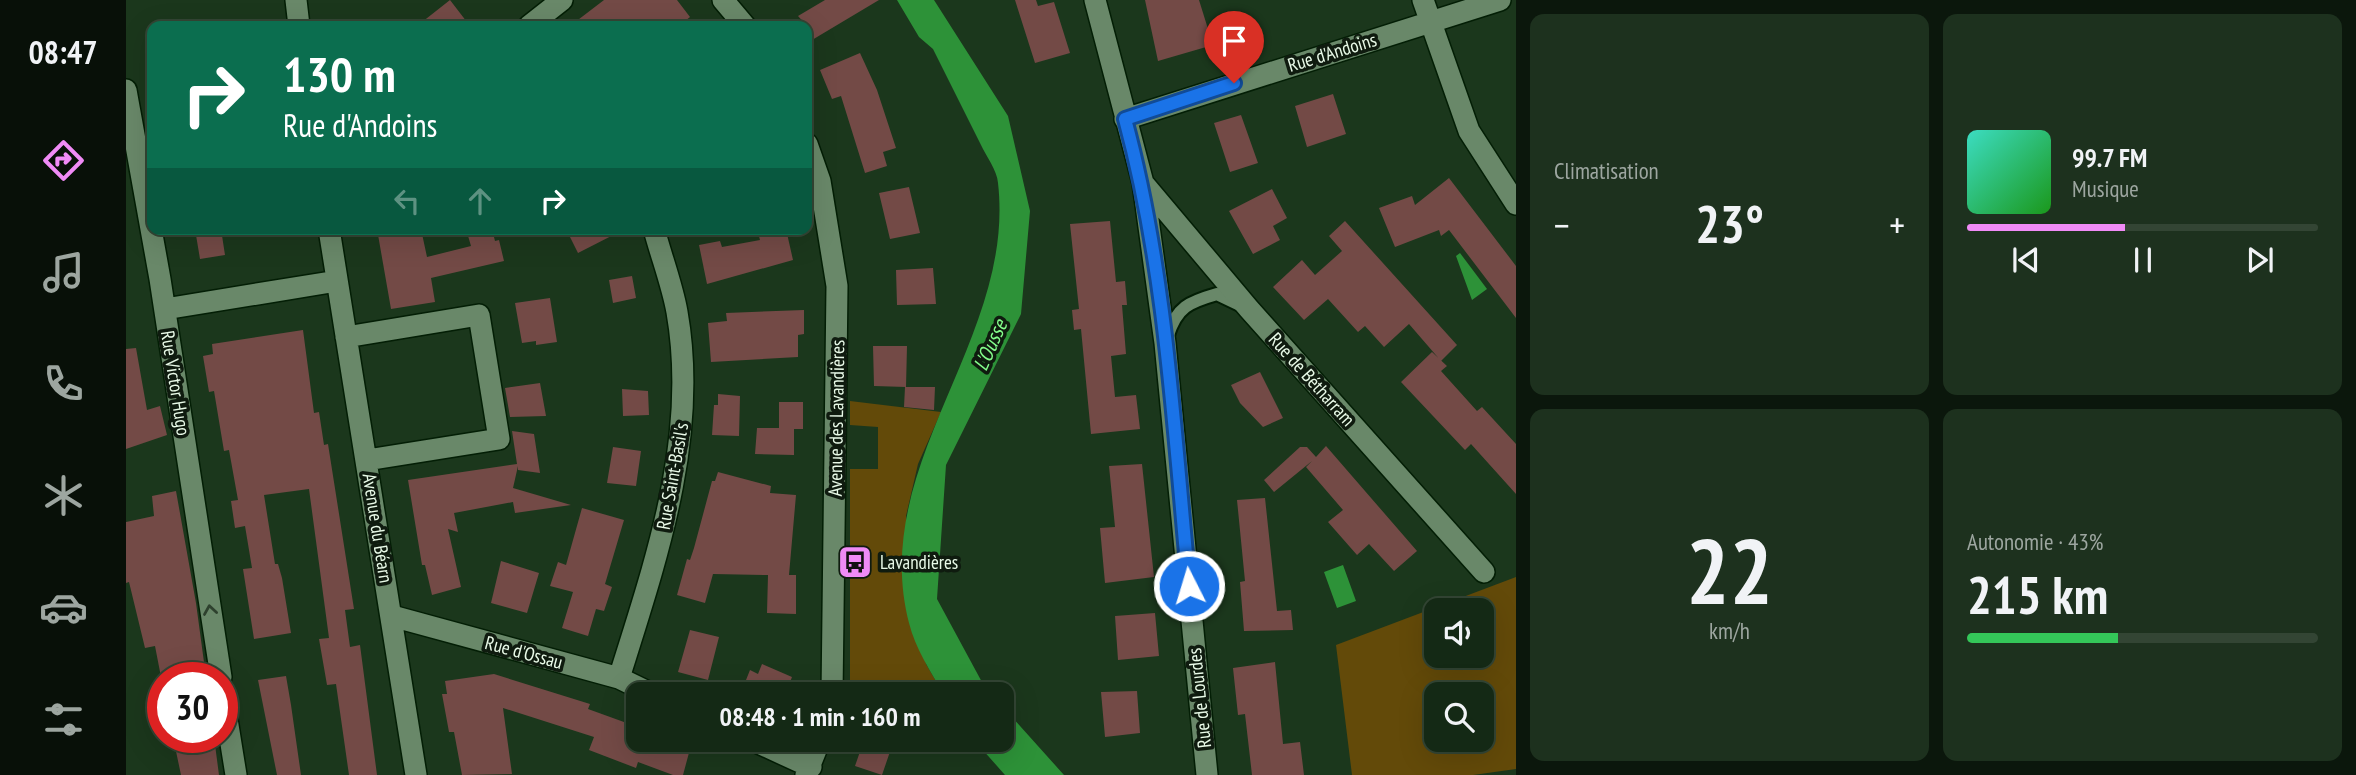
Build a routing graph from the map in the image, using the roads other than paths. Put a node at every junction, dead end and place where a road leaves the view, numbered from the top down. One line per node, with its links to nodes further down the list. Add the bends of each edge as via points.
1 (296, 0): 7 (street)
2 (562, 0): 8 (street)
3 (723, 0): 9 (street)
4 (1095, 0): 12 (street, Rue de Lourdes)
5 (1423, 0): 10 (street)
6 (1500, 0): 10 (street, Rue d'Andoins)
7 (298, 21)
8 (535, 21)
9 (741, 21)
10 (1430, 22): 12 (street, Rue d'Andoins); 15 (street, via 1469,131)
11 (126, 90): 16 (street, Rue Victor Hugo)
12 (1125, 119): 14 (street, Rue de Lourdes)
13 (812, 157): 31 (street, Avenue des Lavandières, via 821,181 837,286)
14 (1143, 183): 22 (street, Rue de Bétharram); 24 (street, Rue de Lourdes)
15 (1516, 204)
16 (147, 208)
17 (152, 235): 21 (street, Rue Victor Hugo)
18 (330, 235): 20 (street, Avenue du Béarn)
19 (655, 235): 29 (street, Rue Saint-Basil's, via 677,310 684,422 659,553)
20 (337, 281): 21 (street); 23 (street, Avenue du Béarn)
21 (165, 309): 28 (street, Rue Victor Hugo, one-way to 21)
22 (1250, 309): 24 (lane, via 1217,294 1194,301 1174,316); 26 (street, Rue de Bétharram)
23 (346, 337): 25 (street, Avenue du Béarn); 25 (street, via 479,315 499,439)
24 (1165, 343): 38 (street, Rue de Lourdes)
25 (367, 460): 27 (street, Avenue du Béarn)
26 (1484, 572)
27 (392, 616): 29 (street, Rue d'Ossau); 37 (street, Avenue du Béarn)
28 (219, 662)
29 (619, 678): 30 (street, Rue d'Ossau)
30 (627, 682)
31 (832, 682)
32 (774, 752): 35 (street)
33 (815, 752): 35 (street)
34 (232, 753): 36 (street)
35 (808, 771)
36 (236, 775)
37 (416, 775)
38 (1207, 775)

